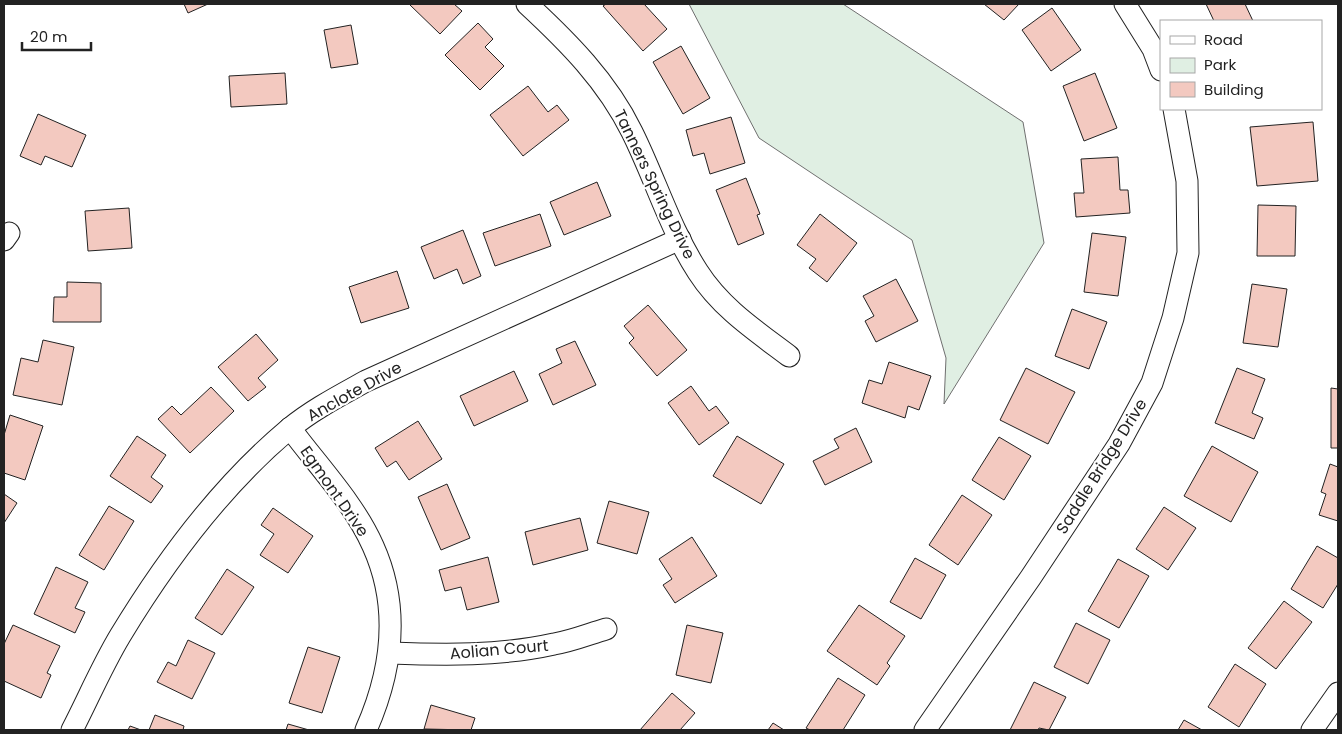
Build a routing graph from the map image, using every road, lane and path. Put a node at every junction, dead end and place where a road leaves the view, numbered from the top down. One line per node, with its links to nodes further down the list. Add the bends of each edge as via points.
1 (527, 4): 5 (street, Tanners Spring Drive, via 569,43 607,89 632,131)
2 (1125, 4): 3 (street, via 1153,49)
3 (1160, 67)
4 (1174, 110): 13 (street, Saddle Bridge Drive, via 1187,181 1188,253 1169,334 1152,383 1119,444)
5 (680, 239): 6 (street, Tanners Spring Drive, via 698,272 726,308); 7 (street, Anclote Drive, via 366,381 327,402)
6 (789, 356)
7 (290, 428): 9 (street, Egmont Drive, via 352,510 374,547 389,598); 11 (street, Anclote Drive, via 240,474 176,552 120,637)
8 (606, 628): 9 (street, Aolian Court, via 555,644 514,651 452,655)
9 (390, 653): 12 (street, Egmont Drive, via 380,698)
10 (1338, 693): 14 (street)
11 (72, 730)
12 (366, 730)
13 (925, 730)
14 (1312, 730)

